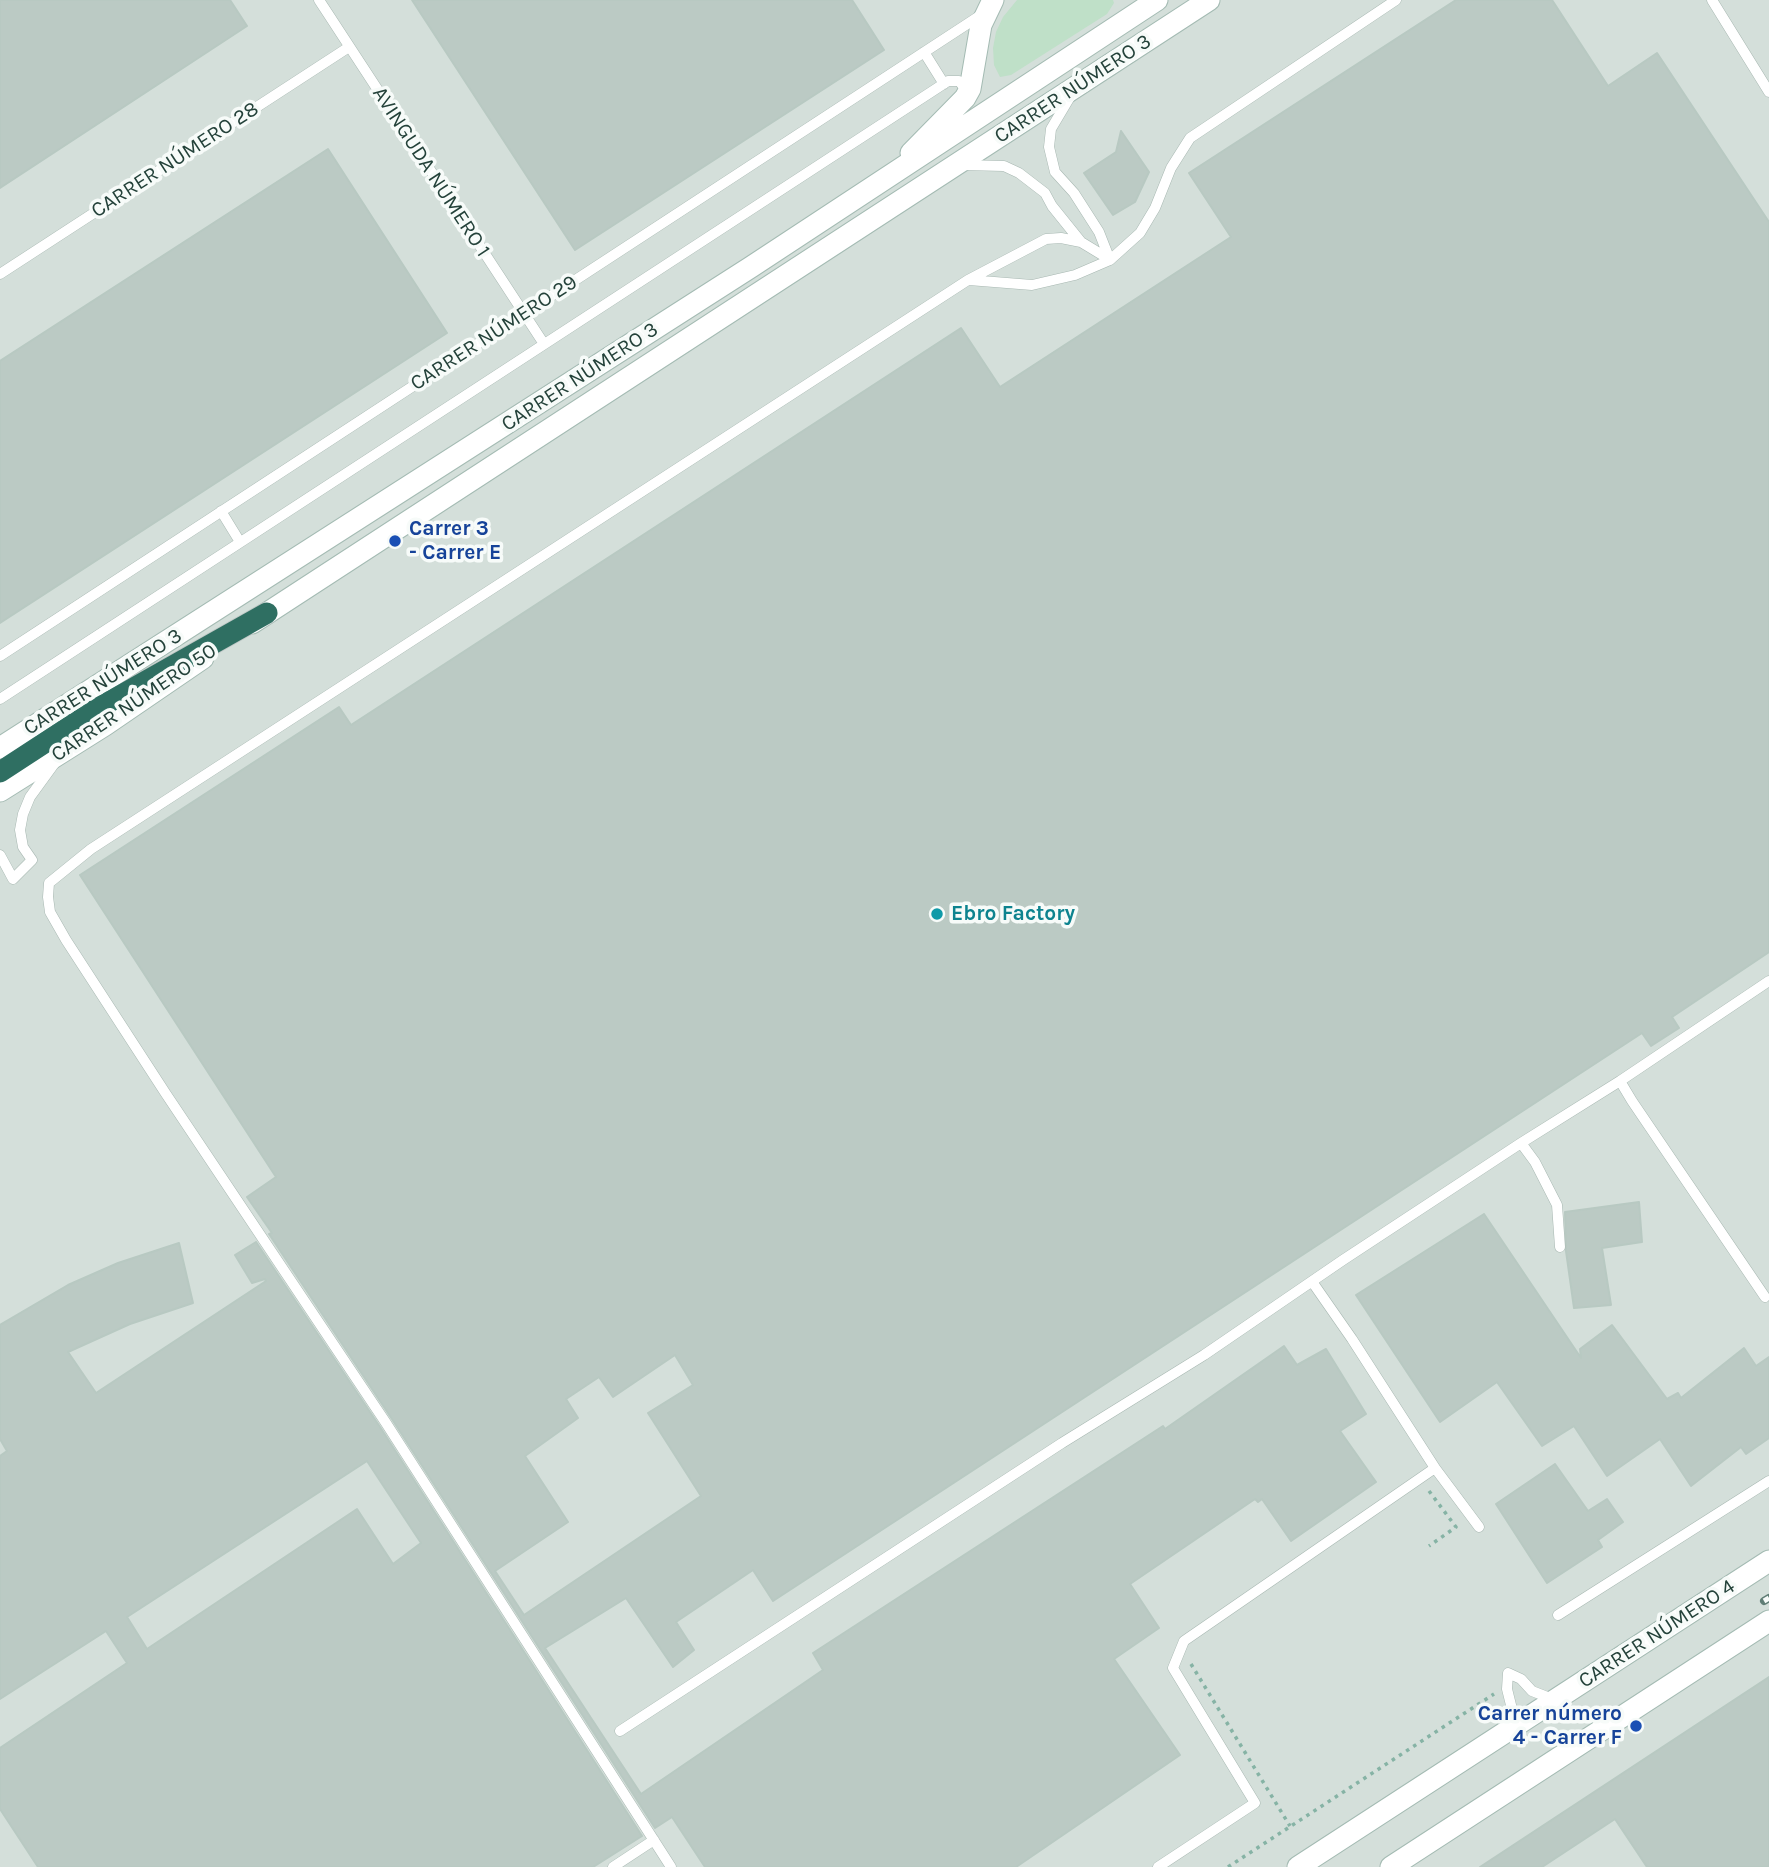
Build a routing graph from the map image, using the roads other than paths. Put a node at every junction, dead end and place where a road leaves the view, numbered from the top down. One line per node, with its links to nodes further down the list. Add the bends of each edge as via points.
1 (319, 0): 7 (lane, AVINGUDA NÚMERO 1)
2 (1157, 0): 14 (main road, CARRER NÚMERO 3)
3 (1209, 0): 10 (main road, CARRER NÚMERO 3)
4 (1396, 0): 16 (lane, via 1190,138 1140,233)
5 (1712, 0): 11 (lane)
6 (990, 5): 8 (lane, CARRER NÚMERO 29); 12 (main road)
7 (349, 47): 17 (lane, CARRER NÚMERO 28); 19 (lane, AVINGUDA NÚMERO 1)
8 (924, 52): 9 (lane); 19 (lane, CARRER NÚMERO 29)
9 (944, 84): 12 (lane, via 952,80 962,83); 20 (lane, CARRER NÚMERO 29)
10 (1075, 87): 13 (main road, CARRER NÚMERO 3); 16 (lane, via 1051,128 1049,147 1055,172 1099,232)
11 (1769, 92)
12 (965, 98): 14 (main road)
13 (956, 165): 15 (lane, via 1004,166 1019,173 1045,193); 23 (main road, CARRER NÚMERO 3)
14 (890, 176): 26 (main road, CARRER NÚMERO 3)
15 (1081, 242): 16 (lane); 18 (lane, via 1046,239)
16 (1110, 260): 18 (lane, via 1076,275 1032,285)
17 (0, 274)
18 (968, 280): 46 (lane, via 91,849 49,883 50,912 66,940 386,1423)
19 (524, 313): 20 (lane, AVINGUDA NÚMERO 1); 21 (lane, CARRER NÚMERO 29)
20 (544, 344): 22 (lane, CARRER NÚMERO 29)
21 (220, 511): 22 (lane); 24 (lane, CARRER NÚMERO 29)
22 (240, 542): 25 (lane, CARRER NÚMERO 29)
23 (267, 613): 27 (main road, CARRER NÚMERO 50); 28 (highway, via 95,710)
24 (0, 656)
25 (0, 699)
26 (0, 747)
27 (63, 751): 29 (main road, CARRER NÚMERO 50); 30 (lane, via 23,814 23,846 32,860 13,879)
28 (0, 772)
29 (0, 791)
30 (0, 855)
31 (1769, 981): 32 (lane)
32 (1620, 1081): 33 (lane); 36 (lane)
33 (1521, 1143): 34 (lane, via 1557,1205); 35 (lane)
34 (1560, 1247)
35 (1313, 1283): 37 (lane); 45 (lane)
36 (1765, 1297)
37 (1435, 1468): 39 (lane); 49 (lane, via 1184,1641 1173,1668 1255,1803)
38 (1769, 1481): 41 (lane)
39 (1479, 1527)
40 (1769, 1561): 43 (main road, CARRER NÚMERO 4)
41 (1558, 1615)
42 (1769, 1621): 51 (main road)
43 (1555, 1700): 44 (main road, CARRER NÚMERO 4); 44 (lane, via 1508,1673)
44 (1517, 1725): 50 (main road, CARRER NÚMERO 4)
45 (620, 1731)
46 (654, 1840): 47 (lane); 48 (lane)
47 (613, 1867)
48 (671, 1867)
49 (1158, 1867)
50 (1298, 1867)
51 (1391, 1867)

